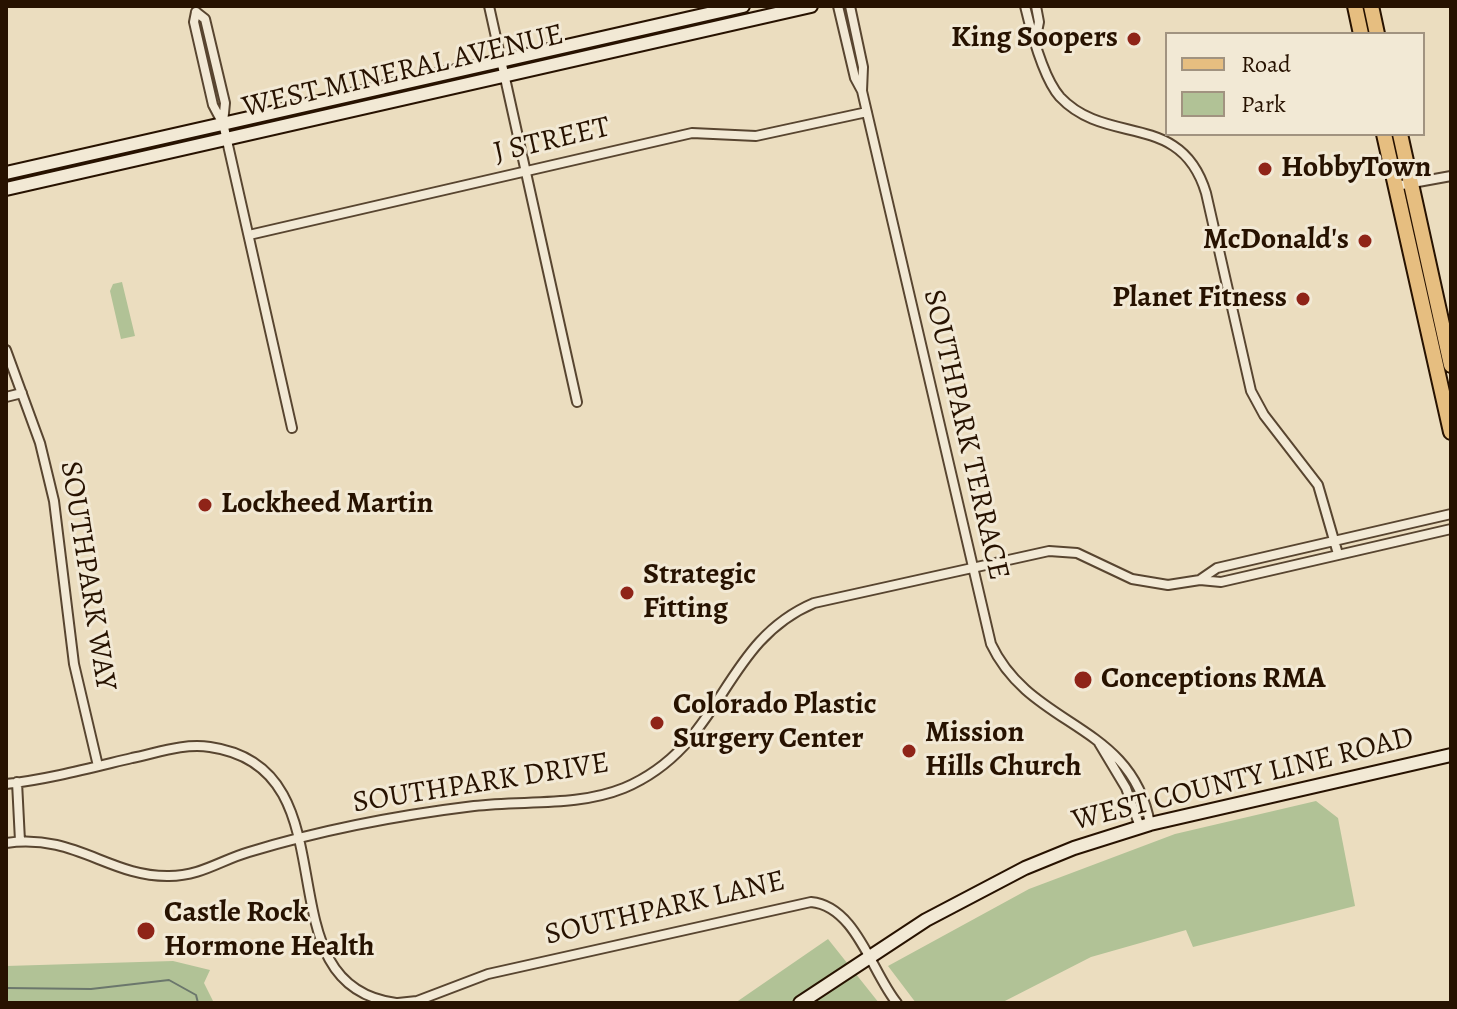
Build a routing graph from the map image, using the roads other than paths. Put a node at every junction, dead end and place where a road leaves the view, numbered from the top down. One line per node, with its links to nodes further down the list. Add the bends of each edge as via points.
1 (489, 6): 13 (street)
2 (743, 6): 13 (main road, WEST MINERAL AVENUE)
3 (811, 6): 14 (main road, WEST MINERAL AVENUE)
4 (838, 6): 15 (street, SOUTHPARK TERRACE)
5 (850, 6): 15 (street, SOUTHPARK TERRACE, via 863,67)
6 (1025, 6): 12 (street)
7 (1036, 6): 12 (street)
8 (1355, 6): 10 (main road)
9 (1371, 6): 11 (main road)
10 (1361, 32)
11 (1377, 32)
12 (1036, 37): 37 (street, via 1051,83 1071,107 1090,118 1163,138 1197,172 1251,391 1318,485)
13 (500, 62): 14 (street); 17 (main road, WEST MINERAL AVENUE)
14 (503, 76): 20 (main road, WEST MINERAL AVENUE); 21 (street)
15 (862, 91): 16 (street, SOUTHPARK TERRACE)
16 (867, 112): 21 (street, J STREET, via 756,136 692,133); 39 (street, SOUTHPARK TERRACE)
17 (223, 123): 17 (street, via 225,103 205,19 196,12 213,105); 20 (street); 22 (main road, WEST MINERAL AVENUE)
18 (1384, 136): 25 (main road)
19 (1400, 136): 24 (main road)
20 (226, 138): 26 (main road, WEST MINERAL AVENUE); 27 (street)
21 (525, 172): 27 (street, J STREET); 32 (street)
22 (6, 173)
23 (1451, 176): 24 (street)
24 (1411, 183): 25 (street); 29 (main road)
25 (1396, 186): 34 (main road)
26 (6, 189)
27 (249, 235): 33 (street)
28 (6, 350): 30 (street, SOUTHPARK WAY)
29 (1451, 365)
30 (22, 393): 31 (street); 42 (street, SOUTHPARK WAY, via 54,501 74,664)
31 (6, 397)
32 (577, 402)
33 (292, 428)
34 (1451, 432)
35 (1451, 514): 37 (street, SOUTHPARK DRIVE)
36 (1451, 529): 38 (street, SOUTHPARK DRIVE)
37 (1335, 541): 38 (street); 40 (street, SOUTHPARK DRIVE, via 1217,568)
38 (1338, 554): 40 (street, SOUTHPARK DRIVE, via 1221,582)
39 (971, 567): 40 (street, SOUTHPARK DRIVE, via 1056,550 1083,555 1147,583); 45 (street, SOUTHPARK TERRACE, via 986,633 1004,668 1034,698 1116,753 1132,775); 46 (street, SOUTHPARK DRIVE, via 794,611 760,638 686,747 622,788 571,800 428,812)
40 (1200, 580)
41 (1451, 755): 45 (main road, WEST COUNTY LINE ROAD)
42 (98, 766): 43 (street, SOUTHPARK LANE); 46 (street, SOUTHPARK LANE, via 184,746 237,755 281,789 294,813)
43 (17, 782): 44 (street, SOUTHPARK LANE); 47 (street)
44 (6, 784)
45 (1145, 826): 49 (main road, WEST COUNTY LINE ROAD, via 1025,868)
46 (299, 840): 47 (street, SOUTHPARK DRIVE, via 247,852 212,869 170,876 130,870 67,846); 50 (street, SOUTHPARK LANE, via 331,965 359,992)
47 (20, 841): 48 (street, SOUTHPARK DRIVE)
48 (6, 843)
49 (867, 957): 50 (street, SOUTHPARK LANE, via 831,909 818,902 800,903 488,974 417,1001); 51 (main road, WEST COUNTY LINE ROAD); 52 (street, SOUTHPARK LANE)
50 (397, 1003)
51 (800, 1003)
52 (897, 1003)

